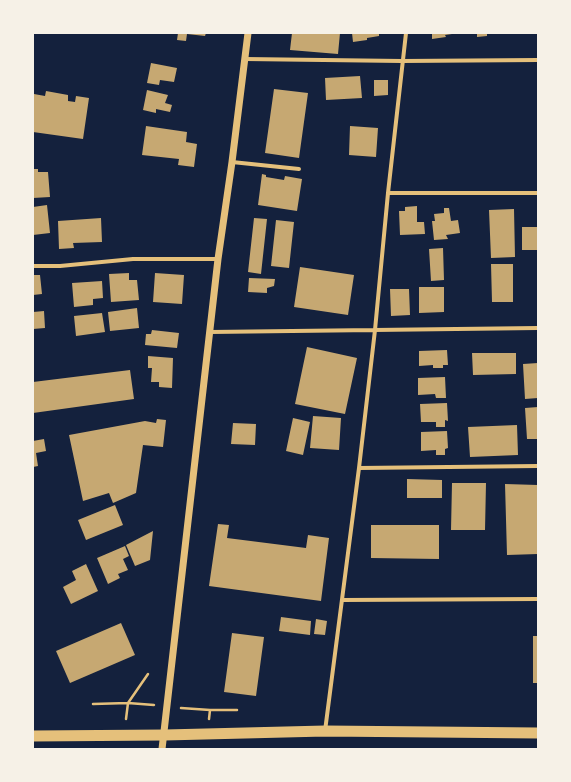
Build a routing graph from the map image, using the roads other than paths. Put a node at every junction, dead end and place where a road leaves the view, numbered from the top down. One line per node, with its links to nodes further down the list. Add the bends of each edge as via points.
1 (248, 33): 3 (street)
2 (406, 33): 5 (street)
3 (245, 59): 5 (street); 6 (street)
4 (538, 60): 5 (street)
5 (402, 61): 8 (street)
6 (232, 162): 7 (street); 10 (street)
7 (299, 169)
8 (388, 193): 9 (street); 13 (street)
9 (538, 193)
10 (218, 259): 11 (street, via 133,258 60,266); 14 (street)
11 (33, 266)
12 (538, 328): 13 (street)
13 (375, 330): 14 (street); 16 (street)
14 (210, 332): 21 (street)
15 (538, 466): 16 (street)
16 (359, 468): 18 (street)
17 (538, 599): 18 (street)
18 (342, 600): 19 (street)
19 (325, 731): 20 (highway); 21 (highway)
20 (538, 732)
21 (164, 735): 22 (highway); 23 (street)
22 (33, 736)
23 (162, 749)

